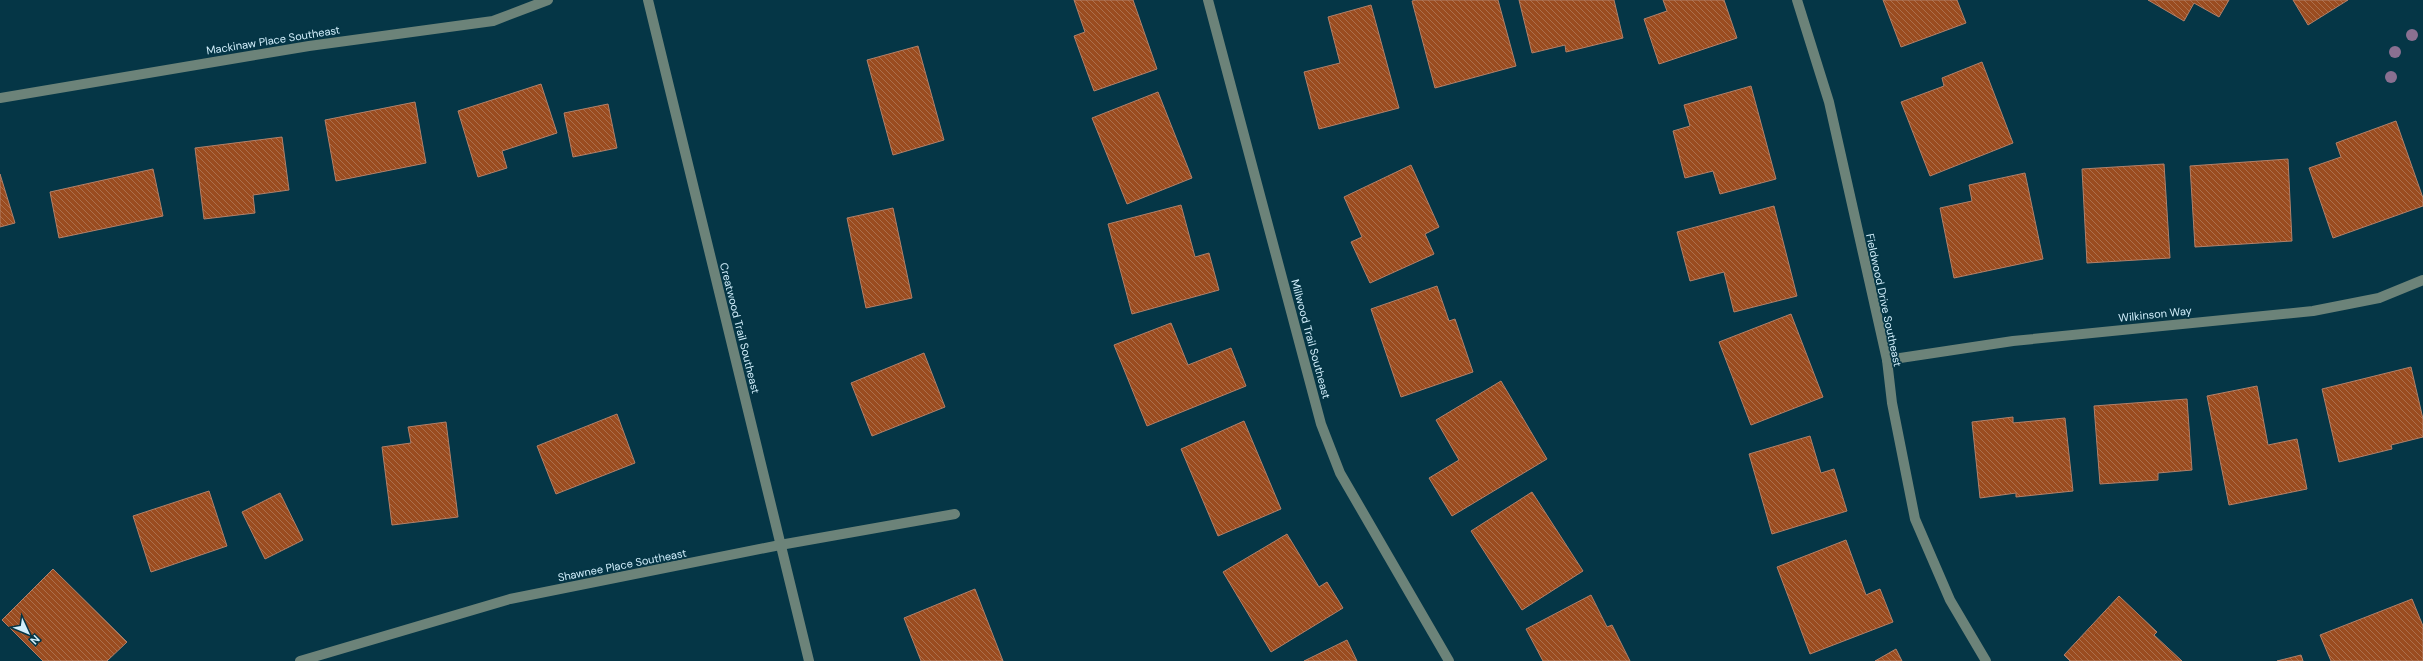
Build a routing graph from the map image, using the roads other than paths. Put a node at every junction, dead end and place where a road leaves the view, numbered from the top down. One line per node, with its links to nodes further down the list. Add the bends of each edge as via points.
1 (548, 0): 5 (street, Mackinaw Place Southeast, via 493,21 309,46)
2 (648, 0): 9 (street, Creatwood Trail Southeast)
3 (1208, 0): 12 (street, Millwood Trail Southeast, via 1321,424 1340,473)
4 (1797, 0): 7 (street, Fieldwood Drive Southeast, via 1829,102)
5 (0, 98)
6 (2423, 280): 7 (street, Wilkinson Way, via 2378,298 2313,311 2013,341)
7 (1887, 360): 13 (street, Fieldwood Drive Southeast, via 1892,403 1915,519 1950,600)
8 (955, 514): 9 (street, Shawnee Place Southeast)
9 (780, 545): 10 (street, Shawnee Place Southeast, via 510,599); 11 (street, Creatwood Trail Southeast)
10 (300, 661)
11 (809, 661)
12 (1449, 661)
13 (1986, 661)

